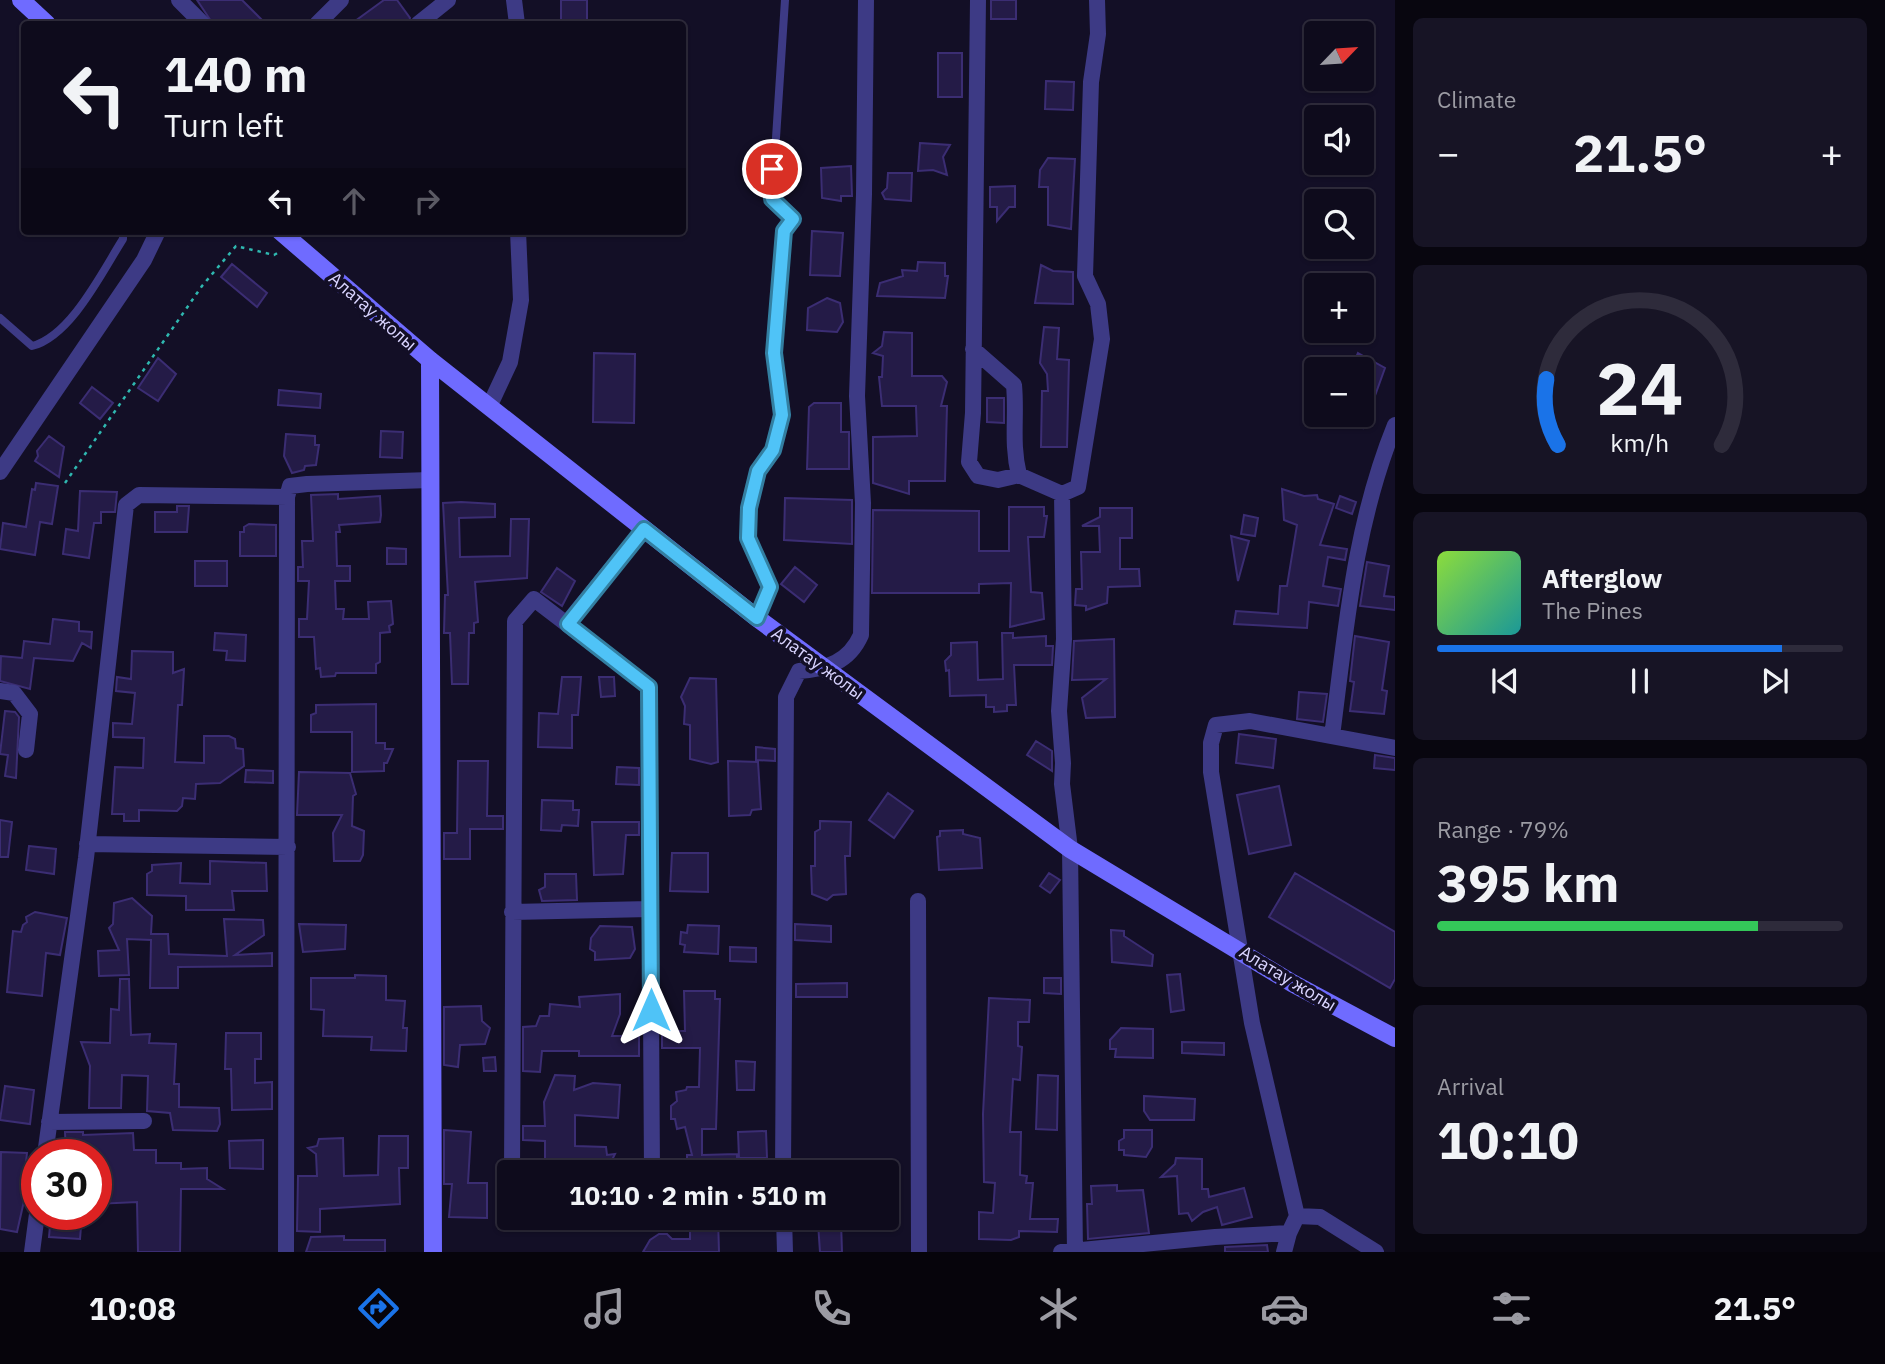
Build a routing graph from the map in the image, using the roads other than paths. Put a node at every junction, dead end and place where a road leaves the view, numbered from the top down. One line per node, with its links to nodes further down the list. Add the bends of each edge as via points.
1 (20, 0): 10 (main road)
2 (179, 0): 11 (street)
3 (341, 0): 12 (street)
4 (448, 0): 13 (street)
5 (514, 0): 14 (street)
6 (785, 0): 30 (lane, via 772,199 793,219 784,231 774,353 782,415 773,450 758,471 749,508 748,538 770,587)
7 (866, 0): 32 (street, via 857,396 863,502 861,635 854,650)
8 (978, 0): 20 (street)
9 (1097, 0): 27 (street, via 1085,276 1098,304 1102,339 1078,487)
10 (44, 21)
11 (200, 21)
12 (320, 21)
13 (422, 21)
14 (517, 21)
15 (123, 235): 19 (lane, via 83,303 46,342 32,346)
16 (157, 235): 24 (street)
17 (518, 235): 22 (street, via 520,300 510,362)
18 (286, 236): 21 (main road, Алатау жолы)
19 (0, 317)
20 (973, 349): 25 (street, via 1014,385 1012,431); 25 (street, via 969,462 978,476 998,480)
21 (430, 360): 22 (main road, Алатау жолы); 26 (main road)
22 (489, 407): 29 (main road, Алатау жолы)
23 (1395, 425): 34 (street, via 1375,474 1356,551)
24 (0, 472)
25 (1019, 475): 27 (street)
26 (430, 480): 28 (street, via 290,486); 57 (main road)
27 (1062, 494): 39 (street, via 1064,639 1059,711)
28 (287, 498): 37 (street, via 139,495 126,505); 38 (street)
29 (644, 529): 30 (main road, Алатау жолы); 31 (street)
30 (757, 618): 32 (main road, Алатау жолы)
31 (568, 624): 41 (street, via 649,687); 42 (street, via 534,599 515,621)
32 (827, 669): 39 (main road, Алатау жолы); 50 (street, via 799,671 786,697)
33 (0, 691): 36 (street, via 14,693 30,714)
34 (1332, 736): 35 (street); 43 (street, via 1250,721 1216,725 1211,772)
35 (1395, 748)
36 (26, 750)
37 (87, 844): 38 (street); 46 (street)
38 (288, 847): 56 (street)
39 (1070, 849): 43 (main road, Алатау жолы); 60 (street)
40 (918, 901): 59 (street)
41 (650, 909): 42 (street); 49 (street)
42 (512, 912): 48 (street)
43 (1239, 948): 44 (main road, Алатау жолы, via 1292,983); 51 (street)
44 (1395, 1038)
45 (144, 1121): 46 (street)
46 (49, 1122): 47 (street)
47 (47, 1139)
48 (512, 1160)
49 (652, 1160)
50 (783, 1160)
51 (1297, 1216): 54 (street); 62 (street, via 1320,1217)
52 (35, 1230): 55 (street)
53 (784, 1230): 58 (street)
54 (1289, 1233): 60 (street); 61 (street)
55 (32, 1252)
56 (286, 1252)
57 (433, 1252)
58 (785, 1252)
59 (919, 1252)
60 (1070, 1252)
61 (1284, 1252)
62 (1376, 1252)

